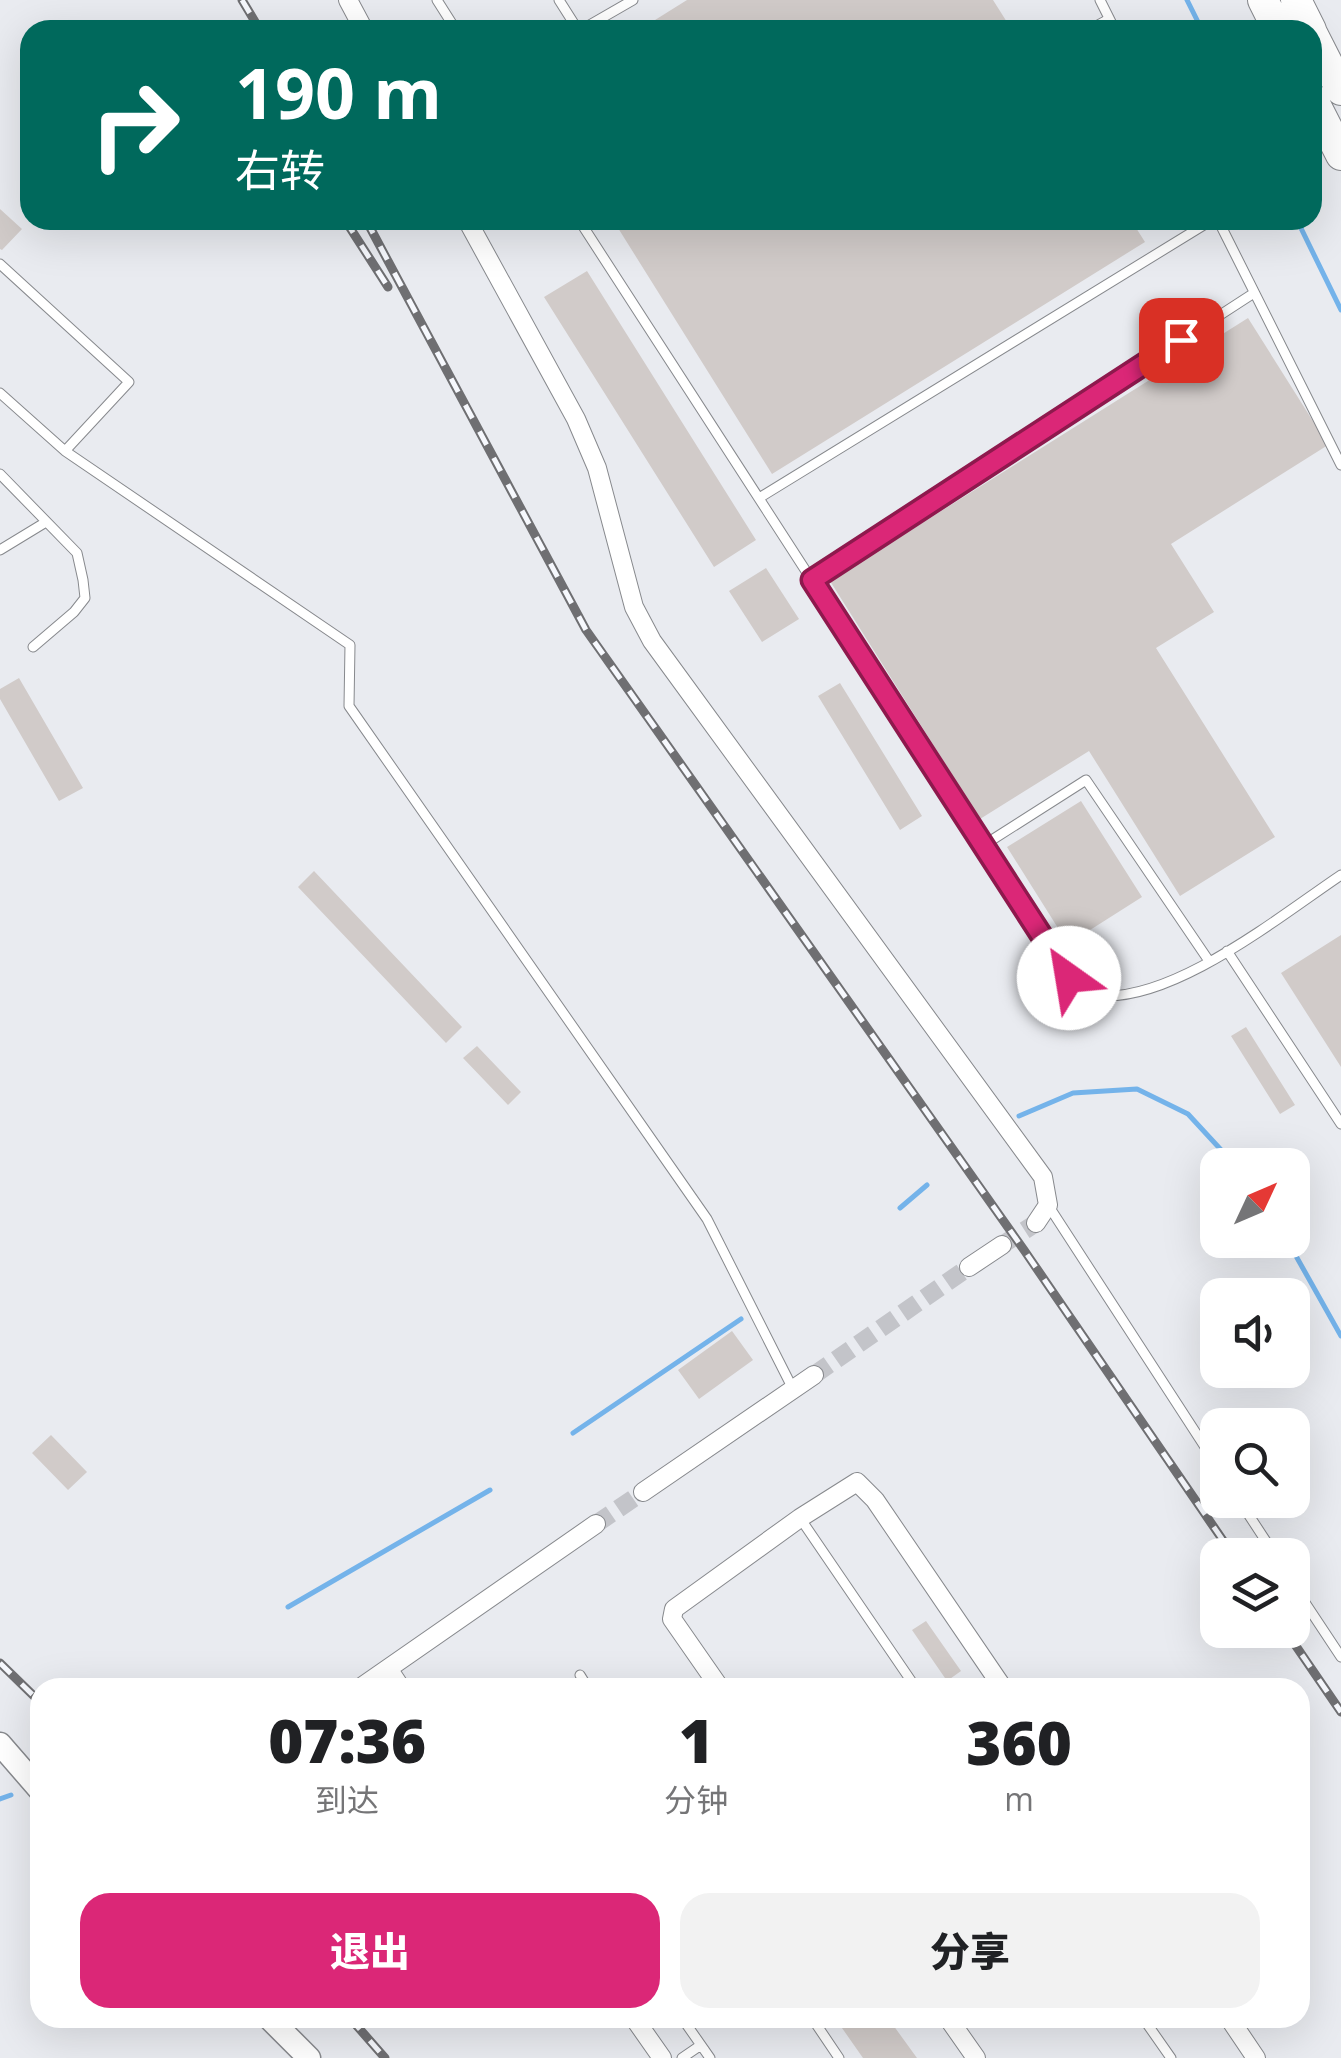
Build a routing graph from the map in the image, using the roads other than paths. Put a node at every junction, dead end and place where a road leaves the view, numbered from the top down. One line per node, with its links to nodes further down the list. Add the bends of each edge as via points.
1 (633, 0): 4 (lane)
2 (1100, 0): 3 (lane)
3 (1110, 19)
4 (598, 20)
5 (1322, 52): 6 (highway)
6 (1341, 90)
7 (1322, 118): 8 (highway)
8 (1341, 155)
9 (472, 230): 30 (street, via 583,435 634,607 652,641 1043,1177)
10 (585, 230): 19 (lane)
11 (1199, 230): 19 (lane)
12 (1220, 230): 14 (lane)
13 (0, 264): 16 (lane, via 129,382)
14 (1254, 292): 17 (lane); 22 (lane)
15 (0, 393): 16 (lane)
16 (65, 452): 35 (lane, via 350,645 349,706 707,1220)
17 (1341, 465)
18 (0, 474): 20 (lane)
19 (758, 498): 22 (lane)
20 (46, 522): 21 (lane); 23 (lane, via 77,553 84,598)
21 (0, 550)
22 (812, 580): 24 (lane)
23 (33, 646)
24 (984, 845): 27 (lane, via 1069,978 1090,996 1165,986); 27 (lane, via 1086,780)
25 (1341, 875): 26 (lane)
26 (1227, 950): 27 (lane); 28 (lane)
27 (1208, 961)
28 (1338, 1111): 29 (lane)
29 (1341, 1124)
30 (1048, 1205): 31 (street); 36 (lane)
31 (1036, 1223)
32 (1002, 1245): 33 (street)
33 (969, 1267)
34 (814, 1376): 35 (street)
35 (793, 1390): 37 (street)
36 (1200, 1439)
37 (643, 1492)
38 (800, 1518): 47 (street, via 674,1608 672,1619); 48 (lane); 49 (street, via 857,1482)
39 (596, 1524): 42 (street)
40 (1310, 1610): 41 (lane)
41 (1341, 1658)
42 (389, 1670): 44 (street); 45 (street)
43 (580, 1675): 46 (lane)
44 (376, 1678)
45 (395, 1678)
46 (582, 1678)
47 (713, 1678)
48 (909, 1678)
49 (996, 1678)
50 (0, 1744): 51 (street)
51 (30, 1778)
52 (278, 2028): 60 (street)
53 (641, 2028): 61 (street)
54 (689, 2028): 59 (lane)
55 (819, 2028): 64 (lane)
56 (955, 2028): 65 (street)
57 (1150, 2028): 66 (lane)
58 (1235, 2028): 67 (street)
59 (701, 2046): 62 (lane); 63 (lane)
60 (309, 2058)
61 (662, 2058)
62 (682, 2058)
63 (710, 2058)
64 (839, 2058)
65 (976, 2058)
66 (1171, 2058)
67 (1256, 2058)

